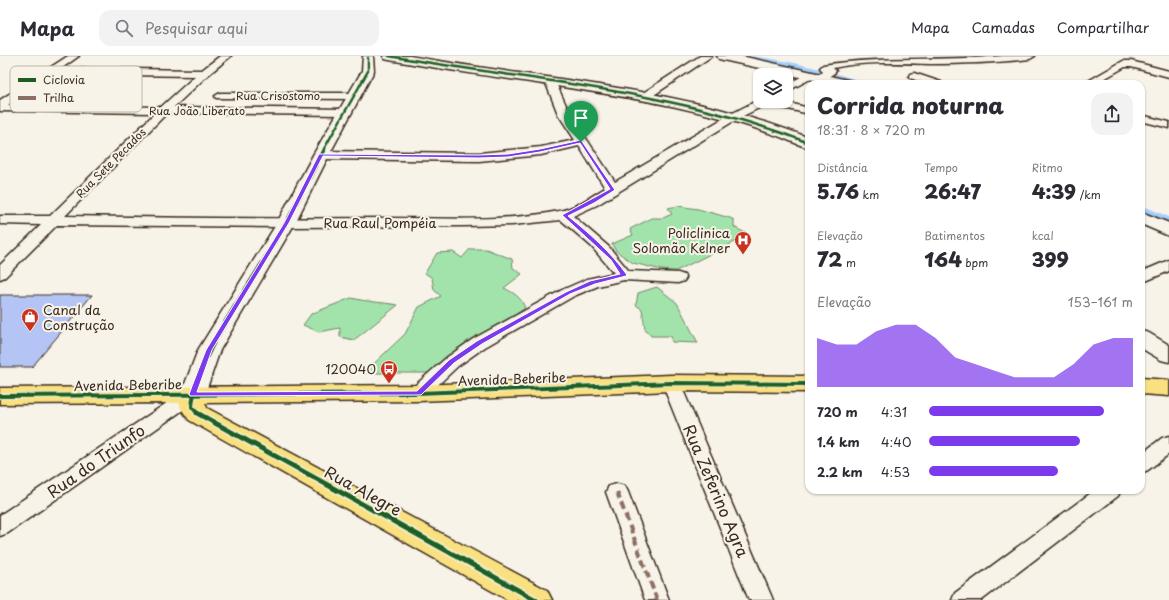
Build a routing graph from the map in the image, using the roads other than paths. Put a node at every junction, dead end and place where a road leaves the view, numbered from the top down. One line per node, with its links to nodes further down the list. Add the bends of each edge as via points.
1 (74, 56): 13 (street)
2 (226, 56): 15 (street, Rua Sete Pecados)
3 (706, 56): 28 (street)
4 (723, 56): 16 (main road)
5 (839, 56): 11 (street)
6 (1030, 56): 8 (street, via 987,61)
7 (394, 57): 9 (main road); 23 (main road)
8 (918, 58): 11 (street)
9 (367, 60): 27 (main road)
10 (1128, 60): 12 (street); 17 (street); 22 (street)
11 (850, 61): 16 (street, via 825,68)
12 (1169, 65)
13 (59, 66)
14 (142, 72): 15 (street)
15 (204, 73): 36 (street, Rua Sete Pecados)
16 (821, 74): 19 (street); 20 (main road)
17 (1169, 74)
18 (914, 76): 21 (street)
19 (807, 80)
20 (837, 80)
21 (926, 80)
22 (1095, 80)
23 (550, 81): 28 (main road); 41 (street, via 564,114)
24 (805, 81): 25 (street)
25 (793, 86)
26 (220, 96): 27 (street, Rua Crisostomo)
27 (345, 96): 37 (main road)
28 (644, 97): 38 (main road)
29 (10, 100): 30 (street)
30 (0, 107): 31 (street, Rua João Liberato)
31 (10, 107)
32 (753, 107): 38 (street, Rua Raul Pompéia)
33 (793, 107): 35 (street)
34 (142, 110): 36 (street, Rua João Liberato)
35 (805, 110)
36 (163, 111): 37 (street, Rua João Liberato); 47 (street, Rua Sete Pecados)
37 (346, 112): 43 (main road)
38 (733, 117): 42 (main road); 44 (street, Rua Raul Pompéia)
39 (1145, 119): 40 (street)
40 (1169, 125)
41 (581, 142): 43 (street, via 540,151 479,157); 44 (street)
42 (805, 142)
43 (321, 155): 49 (main road)
44 (613, 190): 45 (street, Rua Raul Pompéia)
45 (564, 215): 49 (street, Rua Raul Pompéia, via 512,221); 53 (street, via 590,236 613,259)
46 (0, 220): 47 (street, Rua Raul Pompéia)
47 (55, 220): 49 (street, Rua Raul Pompéia); 52 (street, Rua Sete Pecados)
48 (1145, 220): 50 (main road)
49 (286, 223): 63 (main road, via 209,350)
50 (1169, 230)
51 (1169, 265): 54 (street)
52 (0, 274)
53 (624, 275): 55 (street); 62 (street, via 592,282 568,293 492,336 452,362)
54 (1145, 276)
55 (678, 278)
56 (1145, 340): 57 (main road)
57 (1169, 355)
58 (671, 382): 59 (main road, Avenida Beberibe); 62 (main road, Avenida Beberibe); 72 (street, Rua Zeferino Agra)
59 (805, 384)
60 (1145, 386): 61 (main road)
61 (1169, 388)
62 (418, 393): 63 (main road, Avenida Beberibe)
63 (193, 394): 64 (main road, Avenida Beberibe); 69 (street, Rua do Triunfo); 70 (main road, Rua Alegre, via 192,407 198,414)
64 (0, 396)
65 (1169, 443): 66 (street)
66 (1145, 462)
67 (617, 492): 71 (street)
68 (1105, 494): 73 (street)
69 (0, 527)
70 (536, 600)
71 (657, 600)
72 (761, 600)
73 (964, 600)

